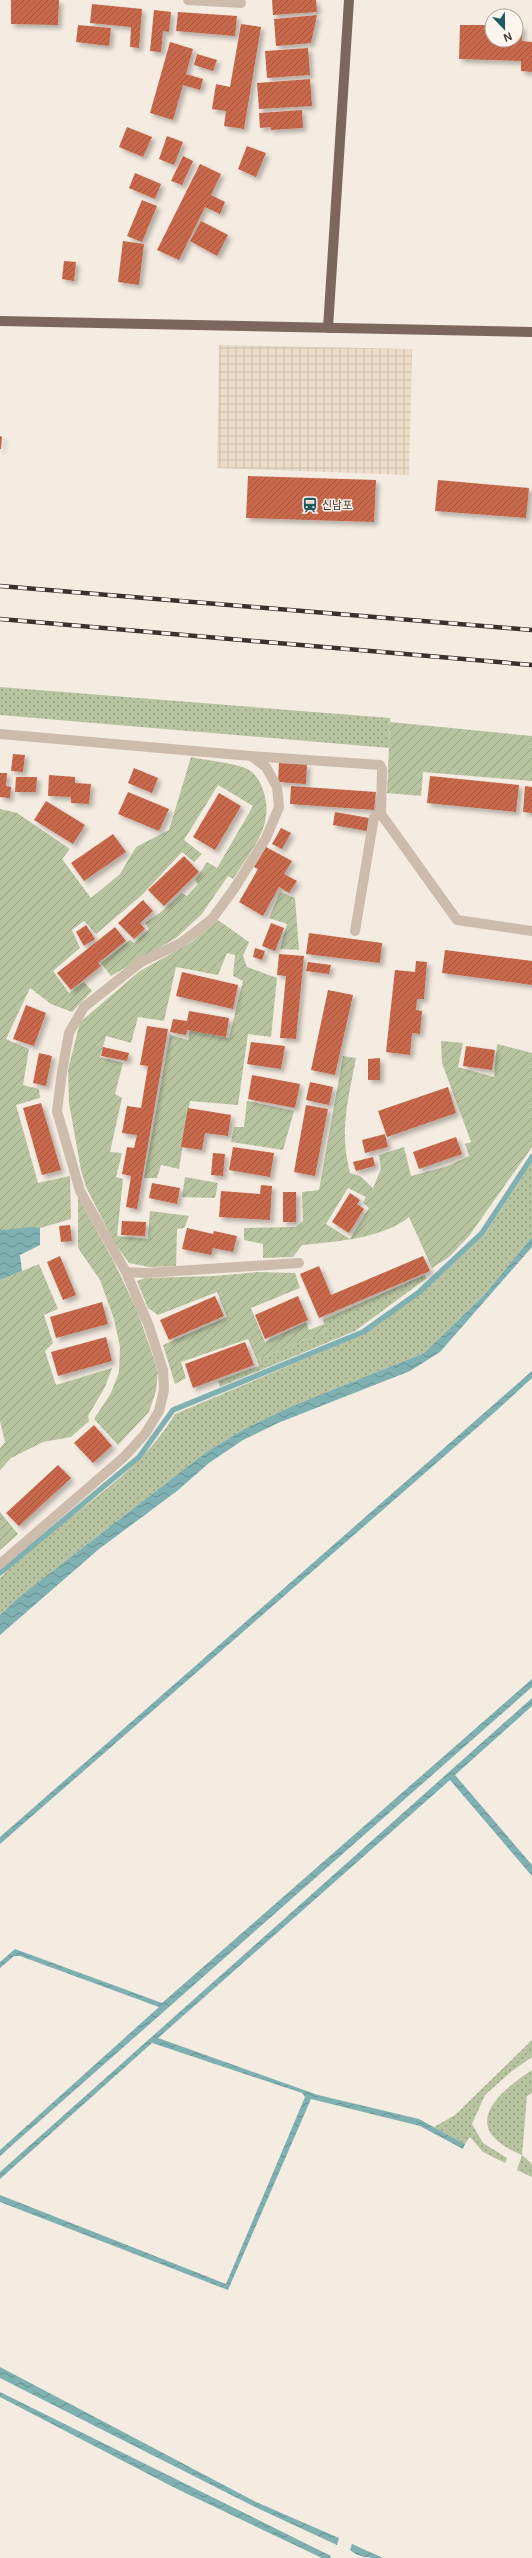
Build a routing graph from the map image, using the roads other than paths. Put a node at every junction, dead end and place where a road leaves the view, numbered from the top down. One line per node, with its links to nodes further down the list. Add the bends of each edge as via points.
1 (188, 0): 3 (street)
2 (349, 0): 5 (main road)
3 (241, 3)
4 (0, 321): 5 (main road)
5 (328, 328): 6 (main road)
6 (532, 332)
7 (0, 734): 8 (street)
8 (251, 756): 9 (street, via 380,765); 13 (street, via 266,766 277,787 278,806 266,838 234,889 212,919 181,943 141,962 84,1007 69,1033 57,1111 80,1191)
9 (381, 814): 10 (street, via 374,817); 11 (street, via 457,920)
10 (355, 931)
11 (532, 931)
12 (300, 1263): 13 (street, via 146,1273)
13 (126, 1272): 14 (street, via 149,1326 162,1370 164,1390 159,1411 145,1434 124,1457)
14 (0, 1564)

